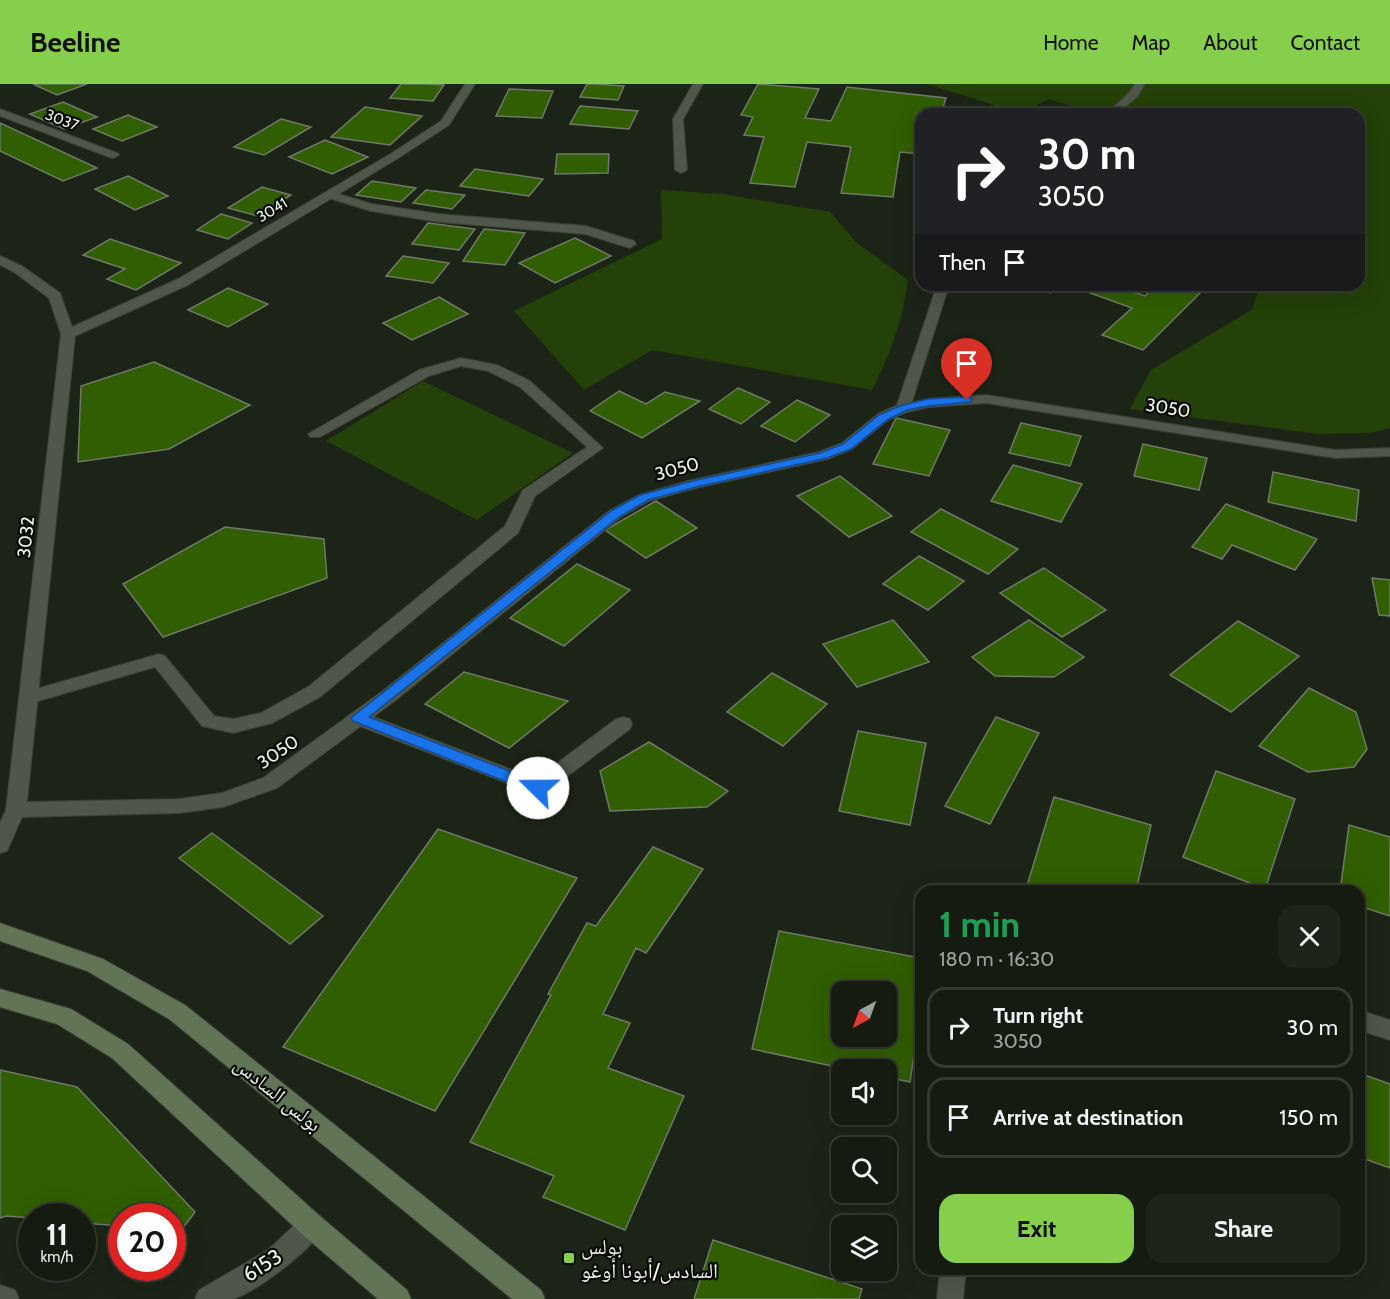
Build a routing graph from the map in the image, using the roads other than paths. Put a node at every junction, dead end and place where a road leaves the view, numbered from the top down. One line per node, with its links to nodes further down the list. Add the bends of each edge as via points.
1 (470, 84): 8 (street, 3041, via 445,123)
2 (698, 84): 7 (street, via 678,119)
3 (1140, 84): 4 (street)
4 (1118, 108)
5 (0, 112): 6 (street, 3037)
6 (113, 155)
7 (681, 170)
8 (329, 195): 9 (street, via 370,207 439,218 586,230); 12 (street, 3041, via 183,282)
9 (630, 244)
10 (0, 260): 12 (street, 3032, via 55,296)
11 (941, 291): 13 (street)
12 (68, 334): 16 (street, 3032)
13 (903, 408): 15 (street, 3050, via 986,399 1335,454); 17 (street, 3050, via 883,417 847,446 823,456 664,492 615,514)
14 (315, 434): 16 (street, via 424,373 461,362 492,368 525,384 596,448 528,493 512,529 314,692 266,718 233,726 208,721 159,660)
15 (1390, 452)
16 (28, 698): 19 (street, 3032)
17 (358, 718): 18 (street, via 538,788); 19 (street, 3050, via 270,783 223,800 179,806)
18 (623, 724)
19 (16, 810): 20 (street, 3032)
20 (0, 845)
21 (0, 932): 31 (street, بولس السادس, via 95,965 177,1012)
22 (0, 998): 25 (street, via 63,1016 120,1051)
23 (1365, 1022): 24 (street)
24 (1390, 1030)
25 (312, 1226): 29 (street, 6153, via 277,1259); 30 (street)
26 (952, 1275): 32 (street)
27 (0, 1298): 28 (street)
28 (6, 1299)
29 (208, 1299)
30 (398, 1299)
31 (531, 1299)
32 (950, 1299)

